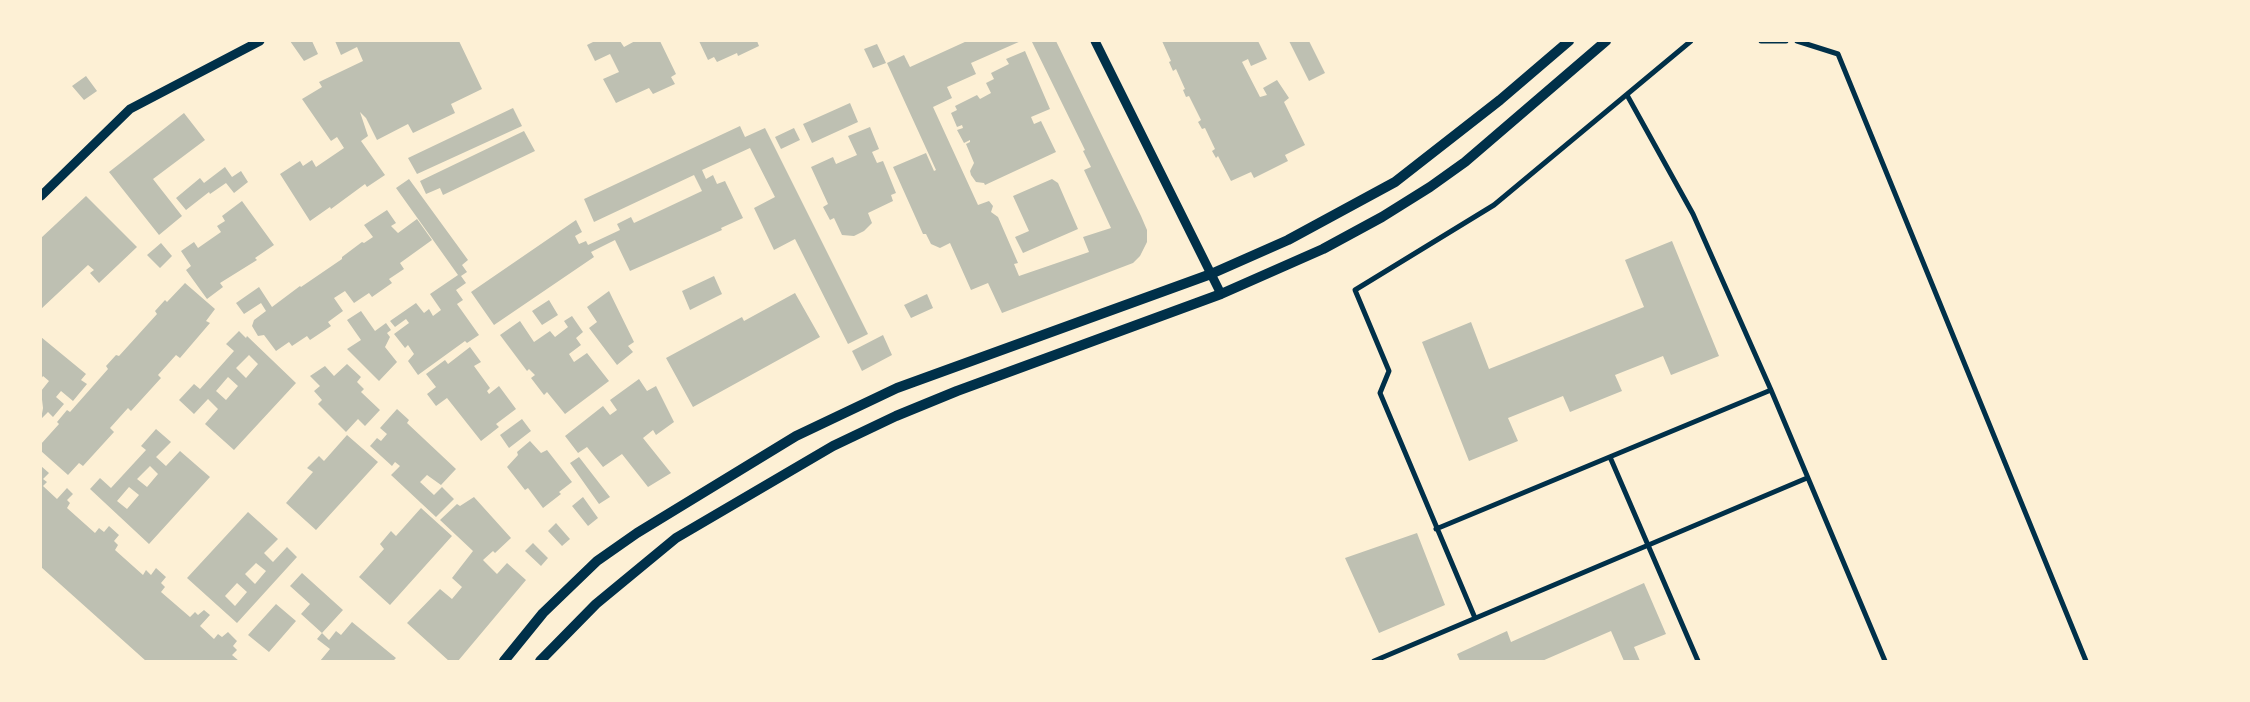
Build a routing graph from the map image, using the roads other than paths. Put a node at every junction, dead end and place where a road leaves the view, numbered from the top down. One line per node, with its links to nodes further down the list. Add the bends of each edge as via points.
1 (260, 41): 10 (street, via 130,109)
2 (1095, 41): 11 (street)
3 (1569, 41): 11 (main road, via 1395,182 1288,240)
4 (1606, 41): 12 (main road, via 1465,162 1430,187 1323,249)
5 (1691, 41): 9 (street)
6 (1761, 41): 7 (street)
7 (1786, 41)
8 (1797, 41): 24 (street, via 1838,54)
9 (1627, 95): 13 (street, via 1694,214); 16 (street, via 1494,205 1355,290 1389,371 1380,394)
10 (41, 196)
11 (1211, 274): 12 (street); 19 (main road, via 897,388 796,436 637,533 597,562 543,613)
12 (1221, 294): 20 (main road, via 957,391 833,446 676,538 596,604)
13 (1771, 390): 14 (street); 15 (street)
14 (1610, 457): 16 (street); 17 (street)
15 (1807, 478): 17 (street); 23 (street)
16 (1436, 529): 18 (street)
17 (1648, 545): 18 (street); 22 (street)
18 (1475, 618): 21 (street)
19 (504, 661)
20 (540, 661)
21 (1374, 661)
22 (1698, 661)
23 (1884, 661)
24 (2086, 661)

